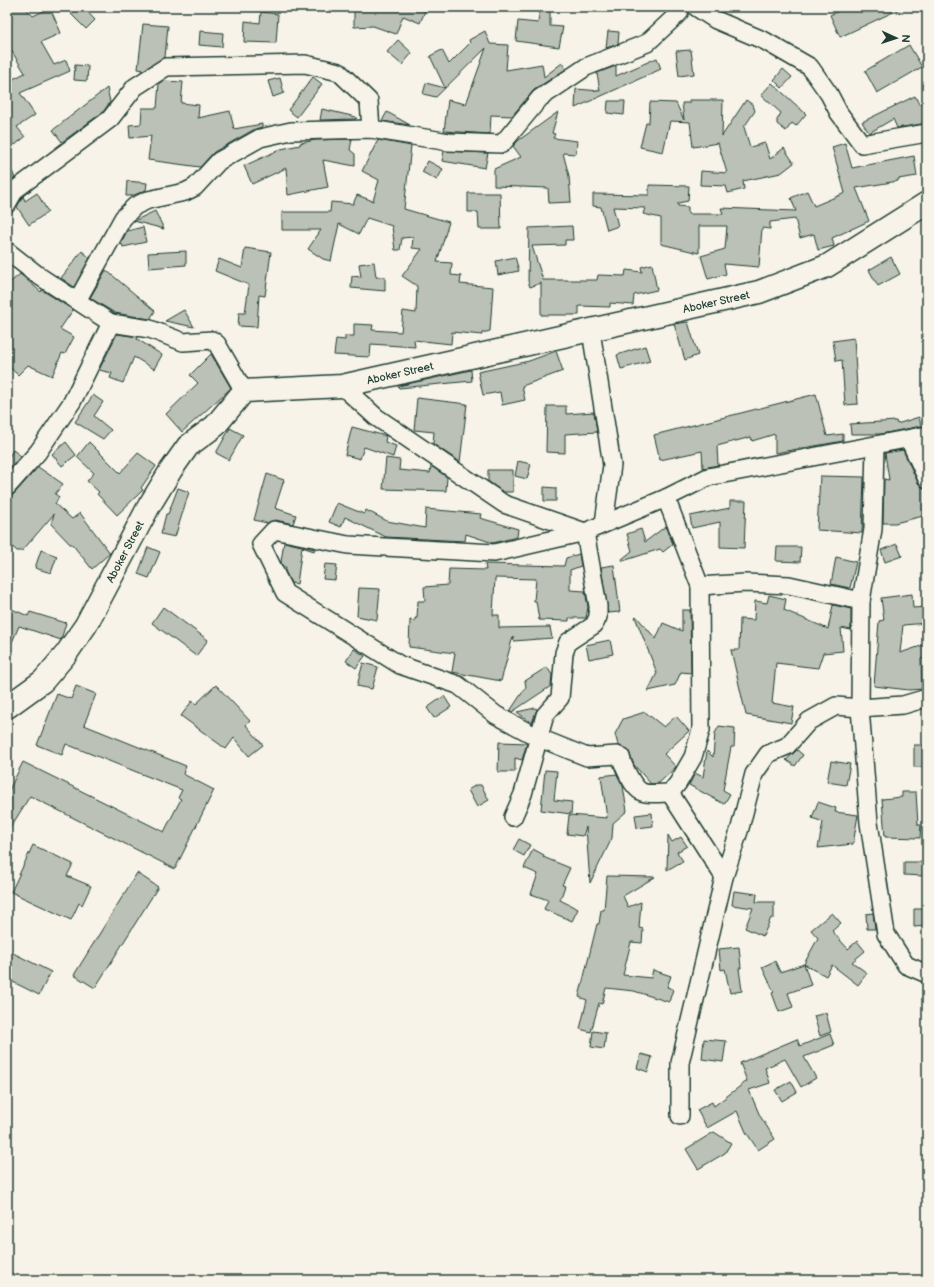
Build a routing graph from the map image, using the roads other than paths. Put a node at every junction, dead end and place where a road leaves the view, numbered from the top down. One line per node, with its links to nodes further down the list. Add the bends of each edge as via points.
1 (681, 7): 3 (street, via 679,14 648,43 586,67 540,98 502,144 449,142)
2 (696, 7): 4 (street, via 716,20 765,41 810,67 862,144)
3 (371, 129): 6 (street, via 369,101 339,72 305,64 166,67 135,87 110,119 15,190); 8 (street, via 291,131 260,138 219,161 195,187 135,206 122,218)
4 (927, 133)
5 (927, 203): 10 (main road, Aboker Street, via 827,266 759,292)
6 (7, 204)
7 (7, 251): 8 (street)
8 (76, 301): 9 (street)
9 (111, 323): 12 (street, via 150,329 183,342 212,340 217,344); 17 (street, via 72,402 38,452)
10 (591, 331): 11 (main road, Aboker Street); 19 (street, via 612,465)
11 (342, 386): 12 (main road, Aboker Street); 20 (street, via 376,417 504,504)
12 (244, 391): 24 (main road, Aboker Street, via 215,426 188,446 171,470 86,625 66,654 43,681)
13 (927, 435): 14 (street)
14 (909, 439): 15 (street); 16 (street)
15 (875, 446): 18 (street, via 708,477); 22 (street, via 873,529)
16 (927, 479)
17 (7, 487)
18 (666, 498): 19 (street); 21 (street)
19 (604, 523): 20 (street)
20 (585, 532): 26 (street, via 598,617 594,625 568,642 564,653 560,698 545,715); 26 (street, via 494,554 348,545 274,530 261,544 285,593 400,665 458,685 496,715)
21 (700, 586): 22 (street, via 745,583 789,585); 27 (street, via 701,730 693,757)
22 (861, 602): 25 (street)
23 (927, 698): 25 (street, via 903,705)
24 (7, 707)
25 (860, 708): 29 (street, via 836,706 809,721 787,746 768,754 754,774); 30 (street, via 869,823 886,934 906,965)
26 (537, 737): 27 (street, via 587,757 617,755 621,757 623,766 642,792); 28 (street, via 523,794)
27 (670, 793): 29 (street)
28 (513, 817)
29 (724, 877): 31 (street, via 680,1063)
30 (927, 974)
31 (680, 1116)

